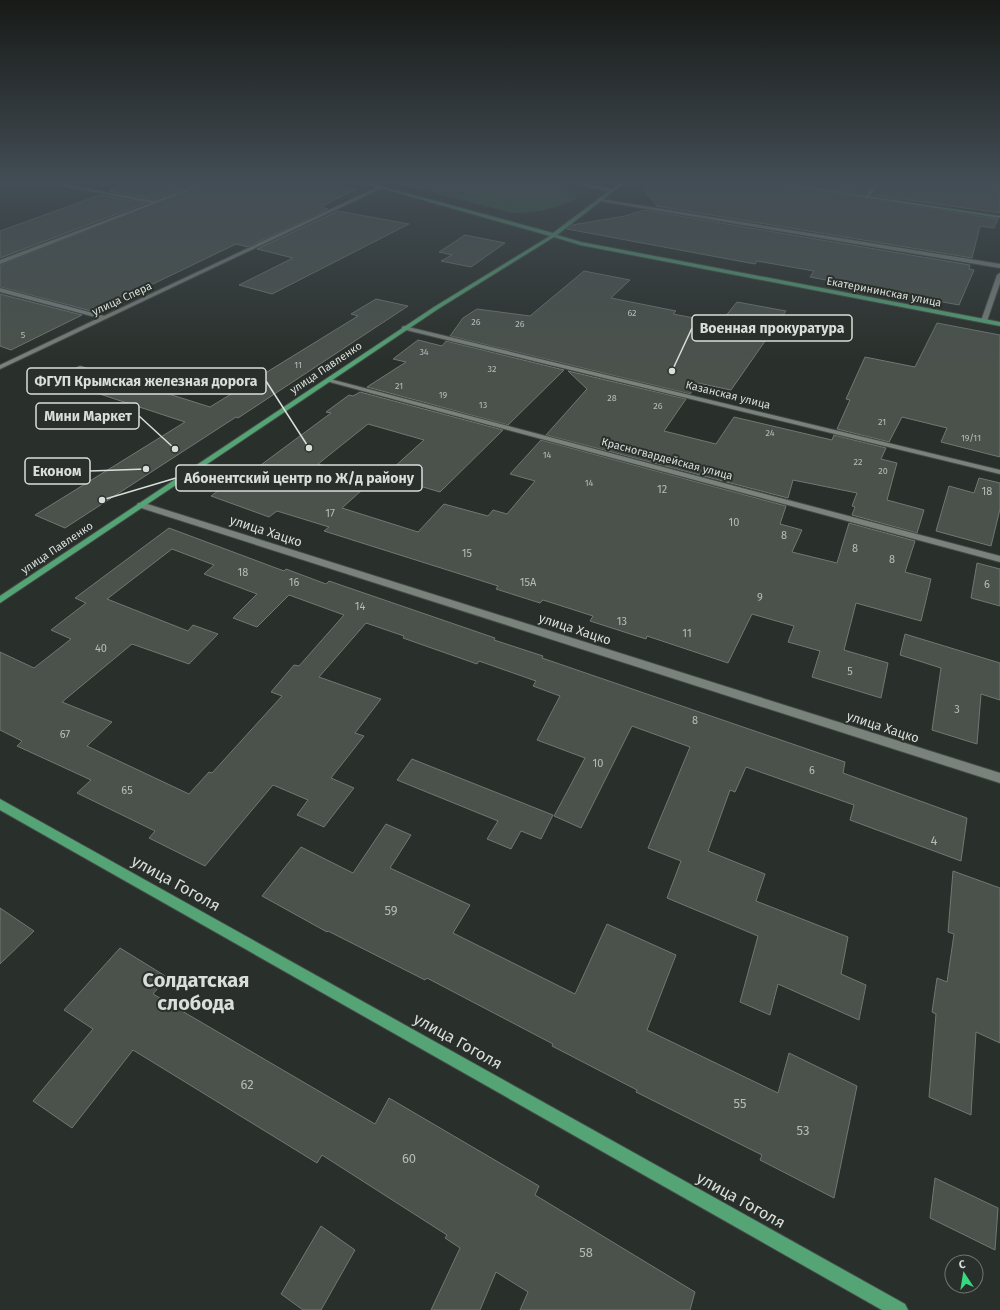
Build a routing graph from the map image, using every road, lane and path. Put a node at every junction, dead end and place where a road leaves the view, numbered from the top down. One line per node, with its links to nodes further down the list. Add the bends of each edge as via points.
1 (51, 242): 6 (street)
2 (265, 242): 10 (street, улица Спера)
3 (542, 242): 13 (main road, улица Павленко)
4 (577, 242): 11 (main road, Екатерининская улица)
5 (856, 242): 7 (street)
6 (0, 262)
7 (1000, 266)
8 (1000, 275): 11 (street)
9 (0, 290): 10 (street)
10 (105, 318): 14 (street, улица Спера)
11 (984, 321): 12 (main road, Екатерининская улица)
12 (1000, 324)
13 (404, 328): 15 (main road, улица Павленко); 16 (street, Казанская улица)
14 (0, 367)
15 (328, 380): 17 (main road, улица Павленко); 18 (street, Красногвардейская улица)
16 (1000, 472)
17 (141, 505): 19 (main road, улица Павленко); 20 (street, улица Хацко)
18 (1000, 559)
19 (0, 600)
20 (1000, 778)
21 (0, 804): 22 (main road, улица Гоголя)
22 (899, 1310)

